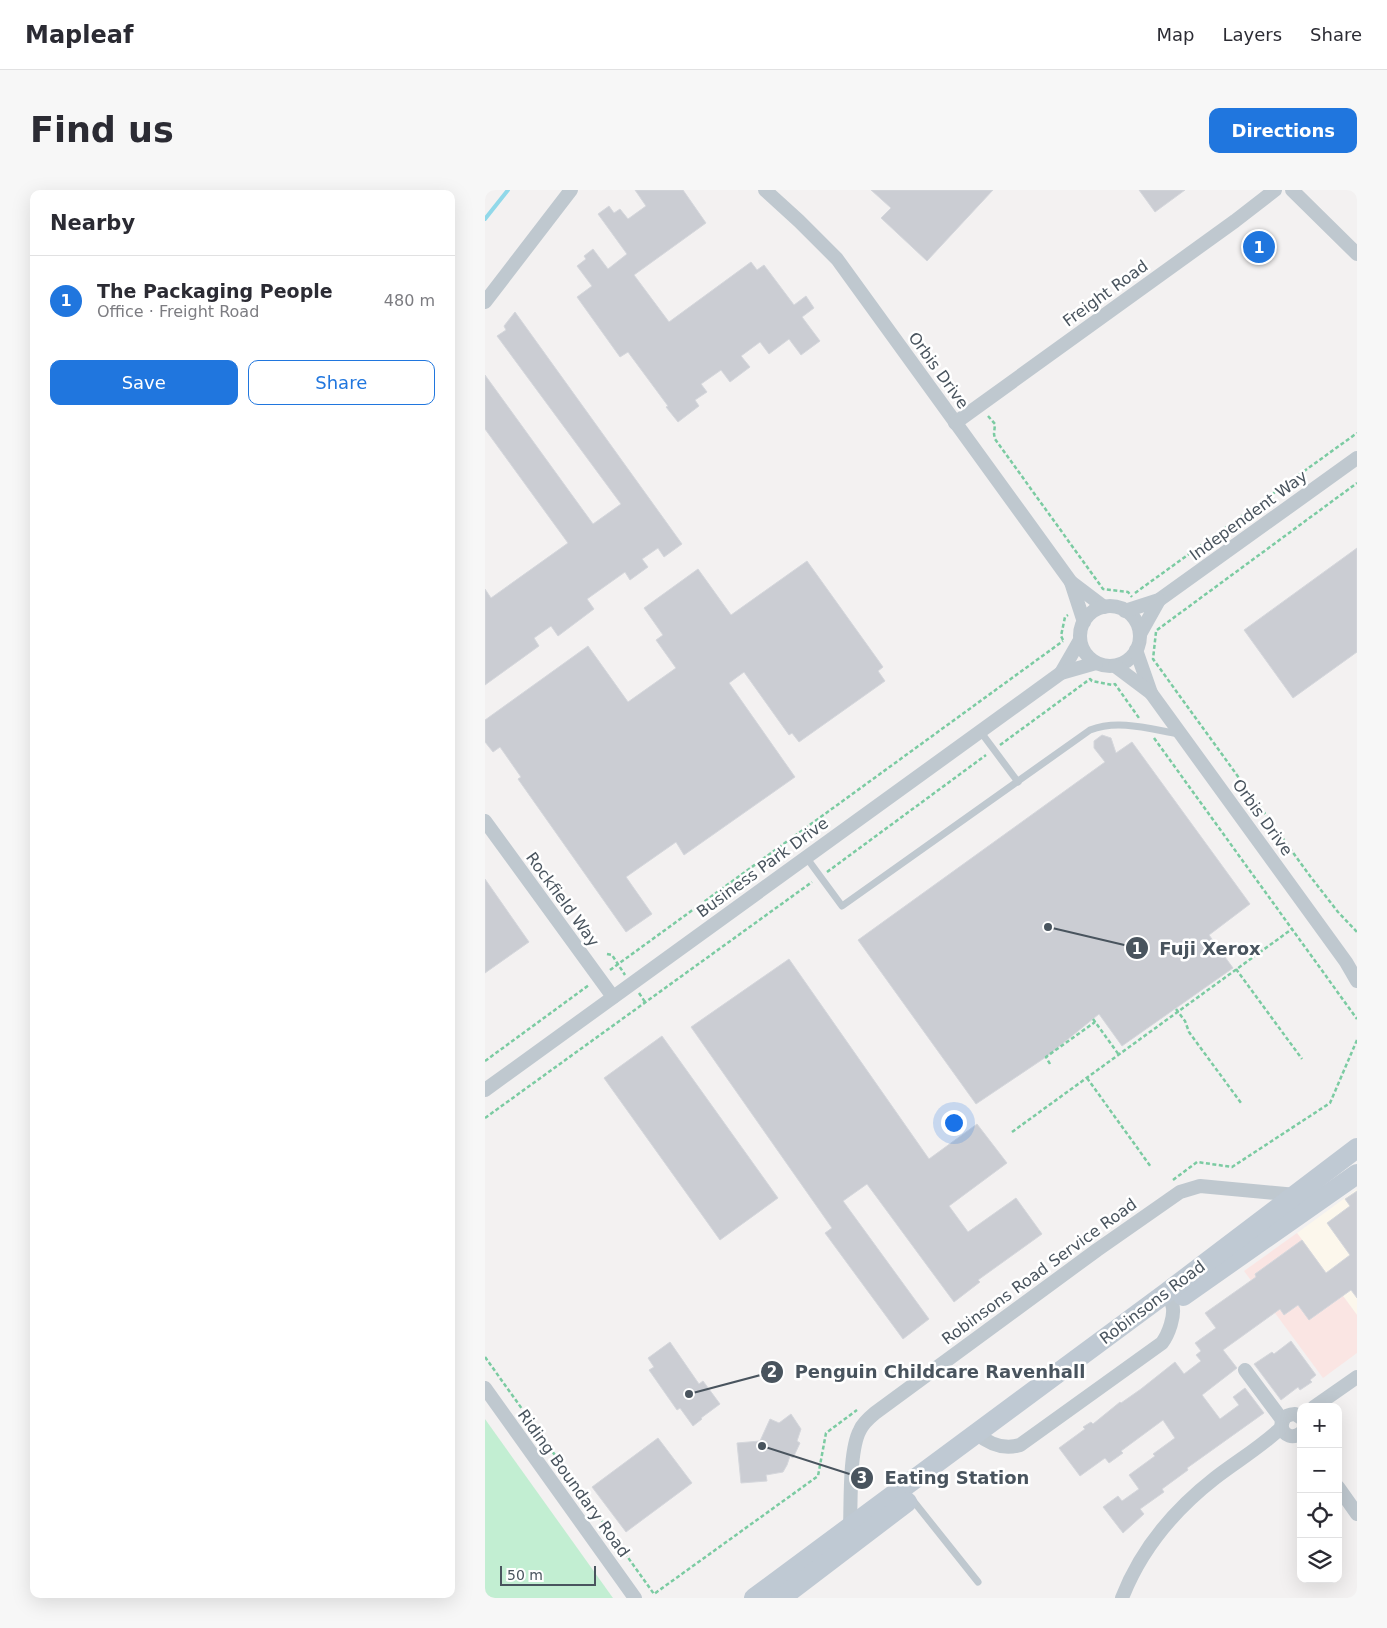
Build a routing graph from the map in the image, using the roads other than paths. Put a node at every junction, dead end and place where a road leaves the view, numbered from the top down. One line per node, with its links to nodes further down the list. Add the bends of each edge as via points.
1 (571, 190): 6 (street)
2 (765, 190): 7 (street, Orbis Drive, via 837,260)
3 (1275, 190): 7 (street, Freight Road)
4 (1292, 190): 5 (street)
5 (1357, 254)
6 (485, 302)
7 (955, 423): 9 (street, Orbis Drive)
8 (1357, 458): 10 (street, Independent Way)
9 (1071, 582): 11 (street, Orbis Drive); 13 (street, Orbis Drive)
10 (1159, 600): 12 (street, Independent Way, via 1135,602); 14 (street, Independent Way, via 1152,626)
11 (1104, 607): 12 (street); 13 (street, via 1089,615)
12 (1125, 611): 14 (street, via 1137,624)
13 (1084, 622): 15 (street)
14 (1140, 634): 16 (street)
15 (1080, 640): 17 (street, via 1088,657); 19 (street, Business Park Drive)
16 (1136, 650): 18 (street, via 1131,658); 20 (street, Orbis Drive)
17 (1096, 663): 18 (street); 19 (street, Business Park Drive)
18 (1115, 666): 20 (street, Orbis Drive)
19 (1061, 673): 21 (street, Business Park Drive)
20 (1151, 693): 22 (street, Orbis Drive)
21 (980, 731): 23 (lane); 25 (street, Business Park Drive)
22 (1181, 735): 23 (lane, via 1107,724 1090,730); 26 (street, Orbis Drive)
23 (1018, 782): 25 (lane, via 843,906)
24 (485, 822): 29 (street, Rockfield Way)
25 (806, 857): 29 (street, Business Park Drive)
26 (1346, 962): 27 (street, Orbis Drive); 28 (street, Orbis Drive)
27 (1357, 974)
28 (1357, 981)
29 (613, 997): 30 (street, Business Park Drive)
30 (485, 1090)
31 (1357, 1148): 33 (main road, Robinsons Road)
32 (1357, 1174): 34 (main road, Robinsons Road)
33 (1296, 1195): 34 (main road, Robinsons Road); 43 (street, Robinsons Road Service Road, via 1199,1186 1180,1192 875,1413 855,1441)
34 (1169, 1298): 40 (main road, Robinsons Road)
35 (1245, 1370): 39 (street)
36 (1357, 1377): 38 (street)
37 (485, 1388): 45 (street, Riding Boundary Road)
38 (1321, 1403)
39 (1294, 1426): 48 (street, via 1215,1478 1168,1521 1148,1547)
40 (907, 1493): 43 (main road, Robinsons Road); 44 (lane); 47 (main road, Robinsons Road)
41 (1342, 1493): 42 (street)
42 (1357, 1514)
43 (850, 1527): 46 (main road, Robinsons Road)
44 (978, 1582)
45 (635, 1598)
46 (753, 1598)
47 (781, 1598)
48 (1123, 1598)

